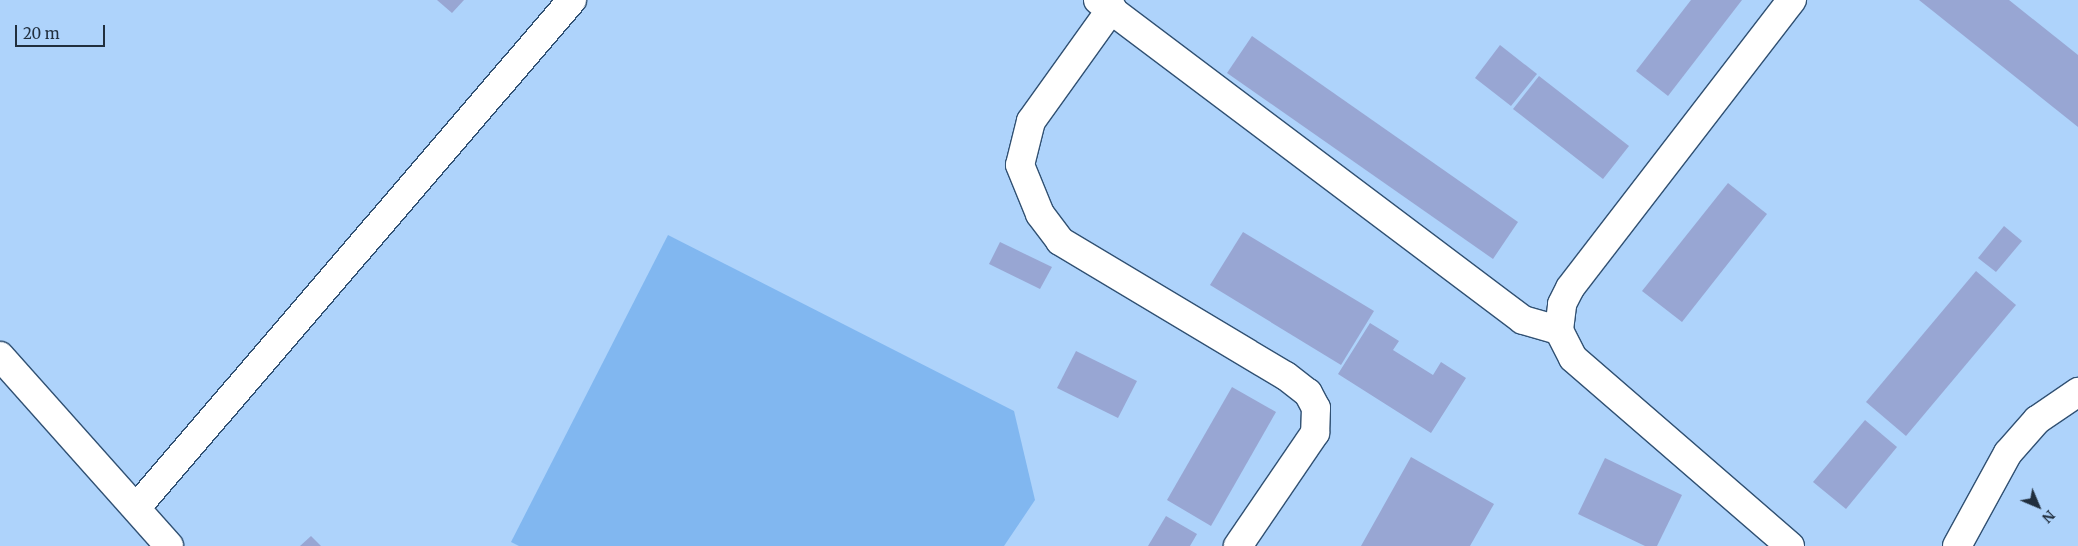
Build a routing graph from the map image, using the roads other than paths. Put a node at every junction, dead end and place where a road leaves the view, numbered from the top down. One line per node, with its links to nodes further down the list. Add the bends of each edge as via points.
1 (572, 0): 7 (street)
2 (1792, 0): 4 (street, via 1570,288 1562,304)
3 (1105, 4): 4 (street, via 1523,320); 9 (street, via 1031,121 1020,165 1040,214 1060,241 1286,376 1308,393 1316,408 1315,433)
4 (1559, 330): 10 (street, via 1573,358)
5 (0, 356): 7 (street)
6 (2078, 392): 11 (street, via 2038,420 2008,454)
7 (137, 507): 8 (street)
8 (168, 546)
9 (1238, 546)
10 (1790, 546)
11 (1957, 546)

